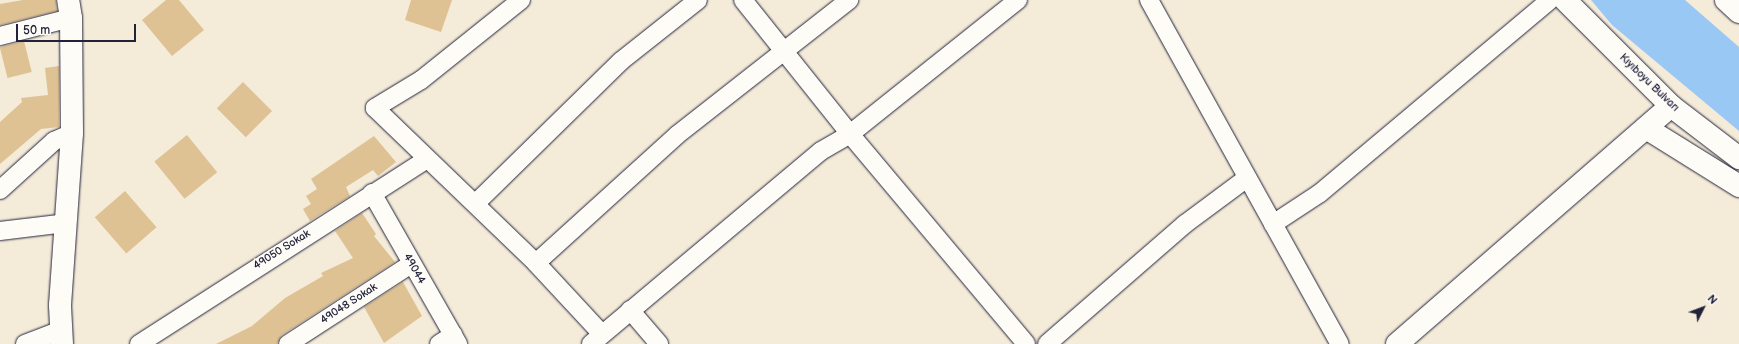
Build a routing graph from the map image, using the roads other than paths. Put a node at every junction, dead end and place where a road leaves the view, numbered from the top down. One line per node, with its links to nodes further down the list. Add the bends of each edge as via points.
1 (522, 0): 19 (street, via 421,80 375,108)
2 (698, 0): 24 (street, via 620,62)
3 (743, 0): 13 (street)
4 (849, 0): 13 (street)
5 (1018, 0): 17 (street)
6 (1149, 0): 20 (street)
7 (1550, 0): 26 (street, via 1320,193)
8 (1565, 0): 14 (main road, Kıyıboyu Bulvarı)
9 (1726, 0): 11 (main road)
10 (69, 9): 12 (street); 16 (main road)
11 (1739, 12)
12 (0, 36)
13 (784, 50): 17 (street); 28 (street, via 624,181)
14 (1671, 106): 15 (main road); 18 (main road, Kıyıboyu Bulvarı)
15 (1646, 128): 21 (main road); 41 (main road)
16 (72, 133): 22 (street, via 54,141); 25 (main road)
17 (850, 134): 30 (street, via 820,152); 38 (street)
18 (1739, 158)
19 (427, 159): 23 (street, 49050 Sokak); 24 (street)
20 (1247, 178): 26 (street); 39 (street, via 1185,224)
21 (1739, 186)
22 (0, 190)
23 (372, 193): 29 (street, 49044); 35 (street, 49050 Sokak)
24 (476, 204): 28 (street)
25 (66, 223): 27 (street); 31 (main road)
26 (1273, 224): 40 (street)
27 (0, 231)
28 (536, 263): 32 (street)
29 (411, 264): 33 (street, 49044); 36 (street, 49048 Sokak)
30 (630, 310): 32 (street); 37 (street)
31 (62, 337): 34 (street)
32 (596, 339)
33 (450, 341)
34 (25, 344)
35 (139, 344)
36 (288, 344)
37 (659, 344)
38 (1026, 344)
39 (1047, 344)
40 (1340, 344)
41 (1396, 344)

